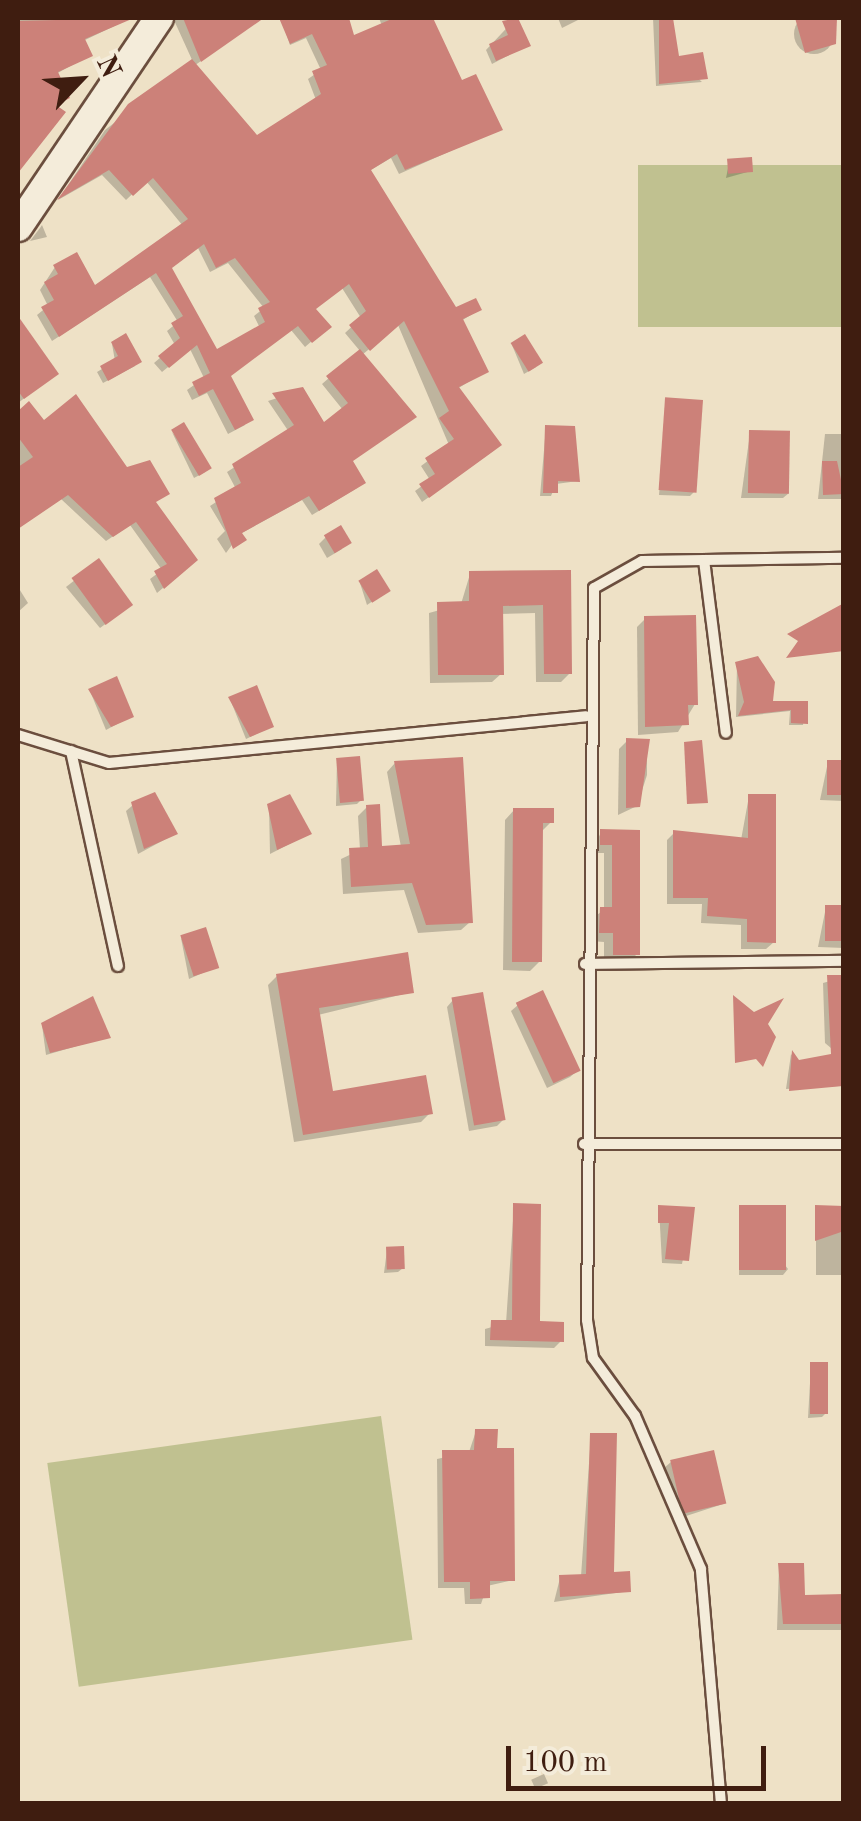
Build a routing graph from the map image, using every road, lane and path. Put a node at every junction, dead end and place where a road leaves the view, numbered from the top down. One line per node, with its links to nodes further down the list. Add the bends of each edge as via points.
1 (159, 18): 2 (street)
2 (18, 227)
3 (844, 558): 4 (lane)
4 (704, 560): 5 (lane, via 642,561 594,588); 6 (lane)
5 (586, 716): 8 (lane, via 109,763); 10 (lane)
6 (726, 734)
7 (18, 735): 8 (lane)
8 (71, 751): 11 (lane)
9 (844, 961): 10 (lane)
10 (585, 964): 12 (lane)
11 (118, 966)
12 (584, 1144): 13 (lane); 14 (lane, via 593,1358 635,1416 701,1568)
13 (844, 1144)
14 (721, 1804)

